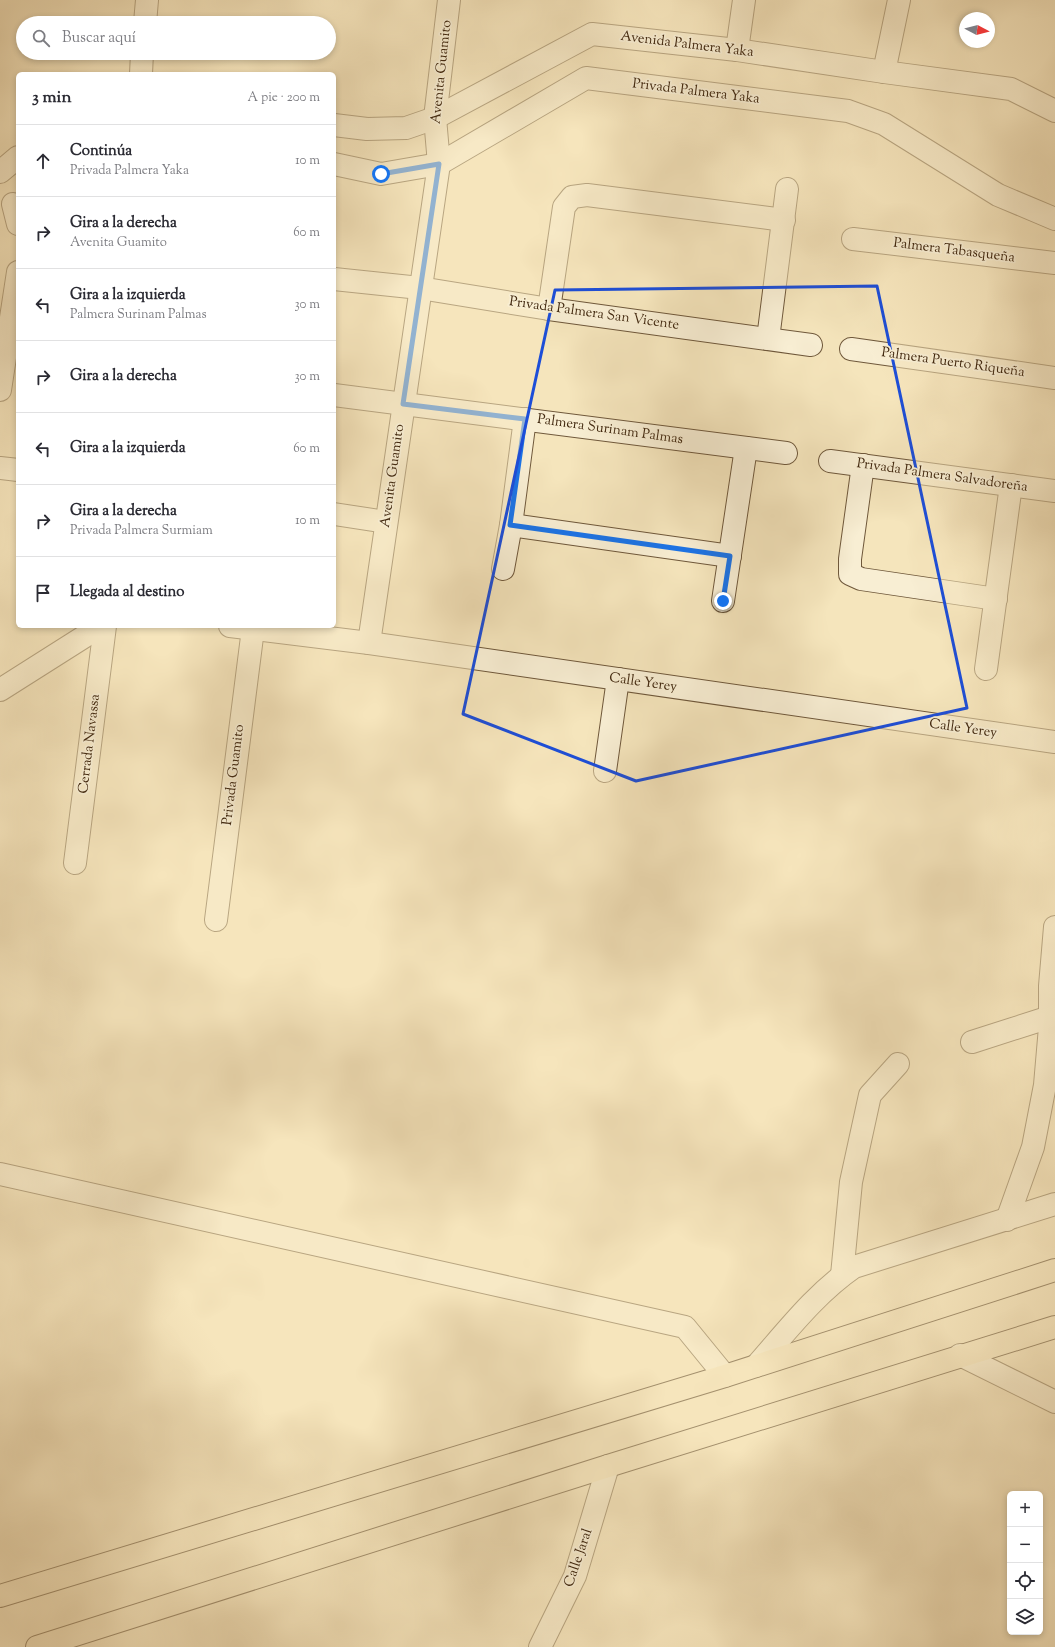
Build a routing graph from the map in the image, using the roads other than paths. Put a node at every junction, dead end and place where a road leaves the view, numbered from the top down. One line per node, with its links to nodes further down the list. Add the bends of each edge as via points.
1 (147, 0): 5 (street)
2 (449, 0): 11 (street, Avenita Guamito)
3 (744, 0): 6 (street)
4 (899, 0): 9 (street)
5 (146, 16)
6 (737, 50): 9 (street, Avenida Palmera Yaka); 11 (street, Avenida Palmera Yaka, via 592,34)
7 (142, 60): 8 (street)
8 (141, 72)
9 (884, 72): 10 (street, Avenida Palmera Yaka, via 1011,88)
10 (1055, 111)
11 (435, 118): 12 (street, Avenida Palmera Yaka, via 406,128 367,129); 15 (street, Avenita Guamito)
12 (336, 125)
13 (16, 160): 16 (street)
14 (336, 164): 15 (street, Privada Palmera Yaka, via 381,174)
15 (439, 164): 18 (street, Privada Palmera Yaka, via 586,78 848,111 884,124 998,195); 24 (street, Avenita Guamito)
16 (0, 172)
17 (787, 189): 19 (street)
18 (1055, 219)
19 (784, 220): 25 (street, via 587,195 572,197 564,207); 26 (street)
20 (853, 239): 21 (street, Palmera Tabasqueña)
21 (1055, 263)
22 (336, 279): 24 (street, Privada Palmera San Vicente)
23 (16, 285): 30 (street)
24 (420, 288): 25 (street, Privada Palmera San Vicente); 32 (street, Avenita Guamito)
25 (549, 309): 26 (street, Privada Palmera San Vicente)
26 (768, 339): 27 (street, Privada Palmera San Vicente)
27 (810, 345)
28 (851, 349): 29 (street, Palmera Puerto Riqueña)
29 (1055, 378)
30 (0, 390)
31 (336, 395): 32 (street, Palmera Surinam Palmas)
32 (403, 404): 33 (street, Palmera Surinam Palmas); 43 (street, Avenita Guamito)
33 (525, 419): 34 (street, Palmera Surinam Palmas); 44 (street)
34 (746, 448): 35 (street, Palmera Surinam Palmas); 45 (street)
35 (786, 453)
36 (830, 461): 37 (street, Privada Palmera Salvadoreña)
37 (863, 465): 40 (street, Privada Palmera Salvadoreña); 47 (street, via 850,574 862,579)
38 (0, 468): 39 (street)
39 (16, 470)
40 (1012, 485): 41 (street, Privada Palmera Salvadoreña); 47 (street)
41 (1055, 491)
42 (336, 514): 43 (street)
43 (386, 522): 53 (street, Avenita Guamito)
44 (510, 525): 45 (street); 46 (street)
45 (730, 556): 48 (street)
46 (503, 569)
47 (996, 598): 54 (street)
48 (723, 601)
49 (98, 628): 56 (street)
50 (106, 628): 59 (street, Cerrada Navassa)
51 (245, 628): 52 (street, Calle Yerey)
52 (253, 629): 53 (street, Calle Yerey); 60 (street, Privada Guamito)
53 (369, 643): 55 (street, Calle Yerey)
54 (986, 669)
55 (618, 679): 57 (street, Calle Yerey); 58 (street)
56 (0, 690)
57 (1055, 742)
58 (605, 771)
59 (75, 862)
60 (216, 920)
61 (1055, 927): 62 (street)
62 (1050, 1017): 63 (street); 67 (street, via 1045,1085 1033,1147)
63 (972, 1042)
64 (898, 1064): 69 (street, via 870,1094 851,1182)
65 (0, 1174): 73 (street, via 686,1327)
66 (1055, 1204): 67 (street)
67 (1007, 1220): 69 (street, via 854,1267)
68 (1055, 1270): 72 (main road)
69 (842, 1275): 72 (street, via 808,1306)
70 (1055, 1327): 71 (main road)
71 (960, 1355): 74 (street); 75 (main road)
72 (756, 1366): 73 (main road)
73 (725, 1376): 76 (main road)
74 (1055, 1402)
75 (608, 1466): 77 (main road); 78 (street, Calle Jaral, via 575,1576)
76 (0, 1596)
77 (38, 1647)
78 (540, 1647)

